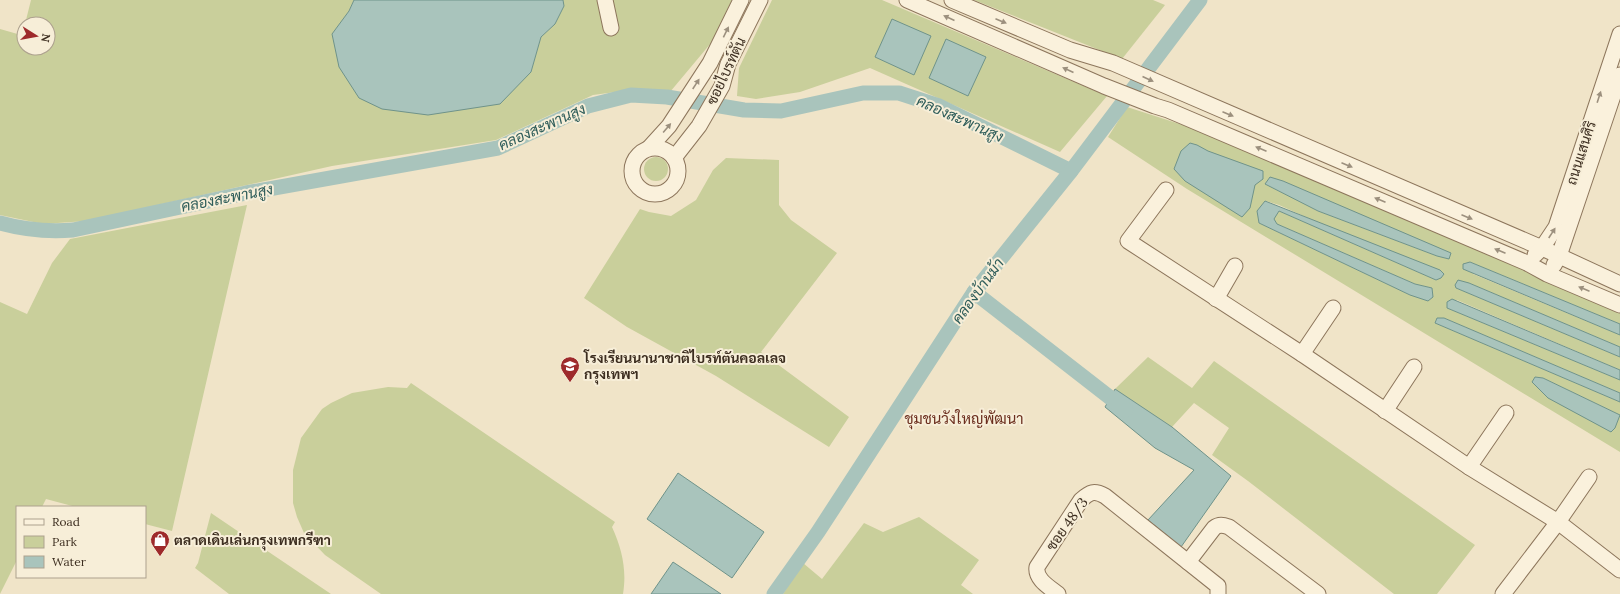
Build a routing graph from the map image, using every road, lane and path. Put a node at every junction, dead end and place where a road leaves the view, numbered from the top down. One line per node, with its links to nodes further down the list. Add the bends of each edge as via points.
1 (605, 0): 6 (street)
2 (741, 0): 9 (street, ซอยไบรท์ตัน, one-way to 2, via 669,126 710,63)
3 (760, 0): 10 (street, ซอยไบรท์ตัน, via 728,64 722,86 699,126)
4 (907, 0): 14 (street, one-way to 4, via 1168,110 1104,86)
5 (952, 0): 12 (street, one-way to 12, via 1070,50 1112,64)
6 (611, 28)
7 (1620, 34): 12 (street, ถนนแสนศิริ, one-way to 7, via 1556,227)
8 (1620, 75): 13 (street, ถนนแสนศิริ)
9 (649, 148): 10 (street, via 664,149); 10 (street, ซอยไบรท์ตัน, via 636,158 632,168 638,187 651,194 665,192 671,187 678,174)
10 (674, 158)
11 (1166, 190): 18 (street, via 1128,242)
12 (1542, 248): 13 (street); 14 (street, ถนนแสนศิริ)
13 (1559, 256): 16 (street, ถนนแสนศิริ); 17 (street)
14 (1527, 263): 16 (street)
15 (1235, 266): 18 (street)
16 (1548, 274): 19 (street, one-way to 16)
17 (1620, 284)
18 (1216, 299): 21 (street)
19 (1620, 305)
20 (1333, 308): 21 (street)
21 (1302, 354): 23 (street)
22 (1414, 366): 23 (street)
23 (1385, 411): 25 (street)
24 (1506, 413): 25 (street)
25 (1469, 467): 27 (street)
26 (1589, 477): 27 (street)
27 (1558, 522): 29 (street); 33 (street)
28 (1188, 562): 30 (street, ซอย 48/3, via 1105,496 1090,492 1081,500 1037,567 1038,577); 31 (street, ซอย 48/3, via 1218,586); 32 (street, via 1214,528 1223,525 1230,527)
29 (1620, 570)
30 (1058, 594)
31 (1218, 594)
32 (1318, 594)
33 (1503, 594)

